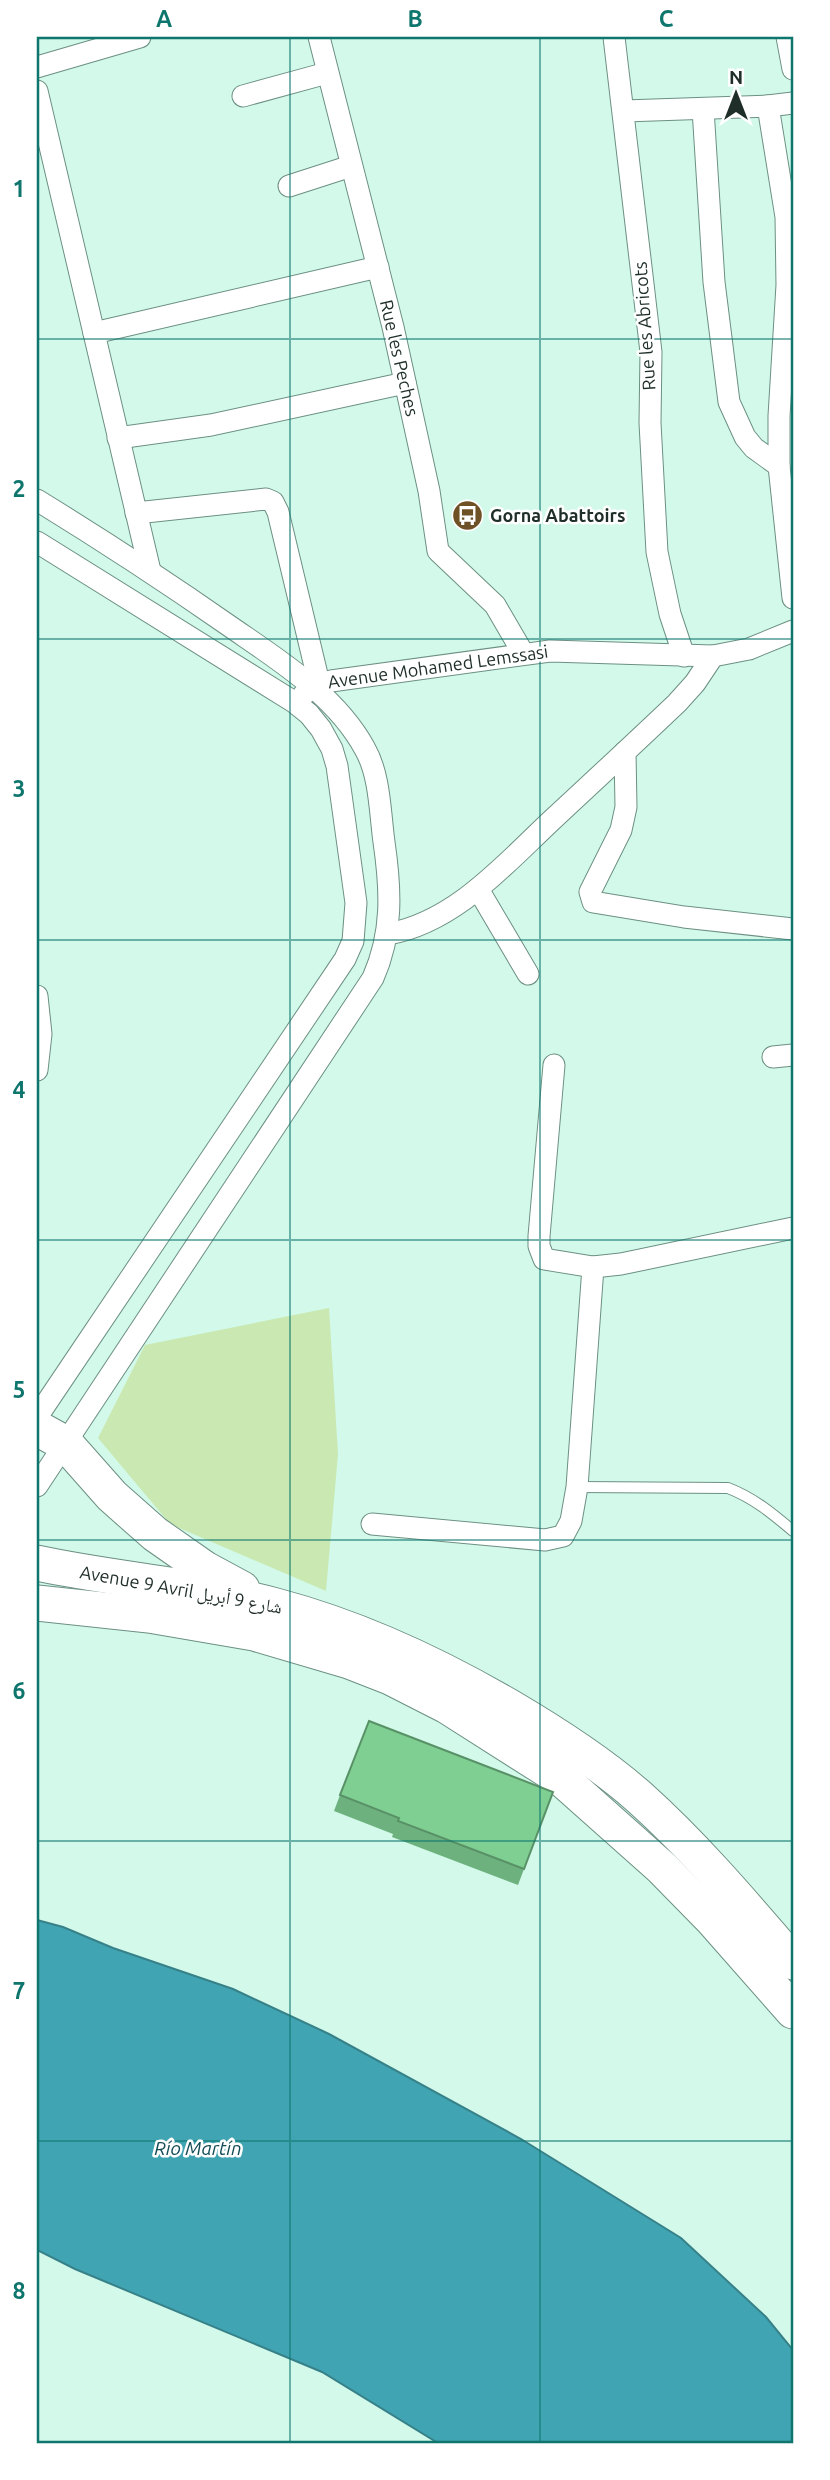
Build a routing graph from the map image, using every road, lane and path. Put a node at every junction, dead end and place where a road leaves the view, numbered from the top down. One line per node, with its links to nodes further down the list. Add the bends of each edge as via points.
1 (140, 37): 5 (street)
2 (318, 37): 7 (street, Rue les Peches)
3 (614, 37): 13 (street, Rue les Abricots)
4 (787, 37): 6 (street)
5 (37, 67)
6 (793, 69)
7 (327, 74): 9 (street); 14 (street, Rue les Peches)
8 (37, 91): 17 (street)
9 (243, 96)
10 (793, 103): 11 (street)
11 (768, 106): 12 (street); 18 (street, via 786,216)
12 (703, 108): 13 (street); 21 (street, via 714,282 729,402 745,437)
13 (624, 111): 29 (street, Rue les Abricots, via 651,352 657,552)
14 (351, 166): 15 (street); 16 (street, Rue les Peches)
15 (289, 186)
16 (378, 267): 17 (street); 19 (street, Rue les Peches)
17 (94, 333): 20 (street)
18 (787, 372): 21 (street)
19 (405, 383): 20 (street, via 211,425); 28 (street, Rue les Peches, via 439,551 495,605)
20 (118, 438): 23 (street)
21 (779, 466): 26 (street)
22 (37, 500): 25 (street)
23 (136, 513): 25 (street); 31 (street, via 265,499 273,502)
24 (37, 542): 32 (street)
25 (150, 571): 31 (street)
26 (793, 598)
27 (793, 631): 30 (street, Avenue Mohamed Lemssasi, via 749,649)
28 (523, 653): 29 (street, Avenue Mohamed Lemssasi); 31 (street, Avenue Mohamed Lemssasi)
29 (684, 656): 30 (street, Avenue Mohamed Lemssasi)
30 (713, 656): 33 (street, via 695,683)
31 (315, 685): 32 (street, Avenue Mohamed Lemssasi); 36 (street, via 367,752 374,773 390,878)
32 (294, 702): 43 (street, via 321,729 337,766 356,903 353,941 345,960)
33 (625, 752): 34 (street); 35 (street, via 624,818 590,892 593,902)
34 (478, 889): 36 (street, via 440,915); 37 (street)
35 (793, 929)
36 (388, 934): 44 (street, via 373,978)
37 (528, 974)
38 (37, 996): 40 (street, via 41,1034)
39 (554, 1065): 42 (street, via 539,1246 544,1259)
40 (37, 1070)
41 (793, 1228): 42 (street)
42 (593, 1267): 46 (street)
43 (37, 1417)
44 (51, 1436): 45 (street); 51 (highway, via 155,1534 205,1569)
45 (37, 1486)
46 (577, 1487): 47 (street, via 568,1529 556,1539); 48 (lane, via 728,1488 765,1508)
47 (372, 1524)
48 (793, 1531)
49 (37, 1563): 51 (highway, Avenue 9 Avril شارع 9 أبريل)
50 (37, 1603): 53 (highway, Avenue 9 Avril شارع 9 أبريل, via 254,1633 349,1661 447,1706 562,1779 662,1868)
51 (273, 1605): 52 (highway, Avenue 9 Avril شارع 9 أبريل, via 404,1650 581,1750 681,1838)
52 (793, 1962)
53 (793, 2011)

